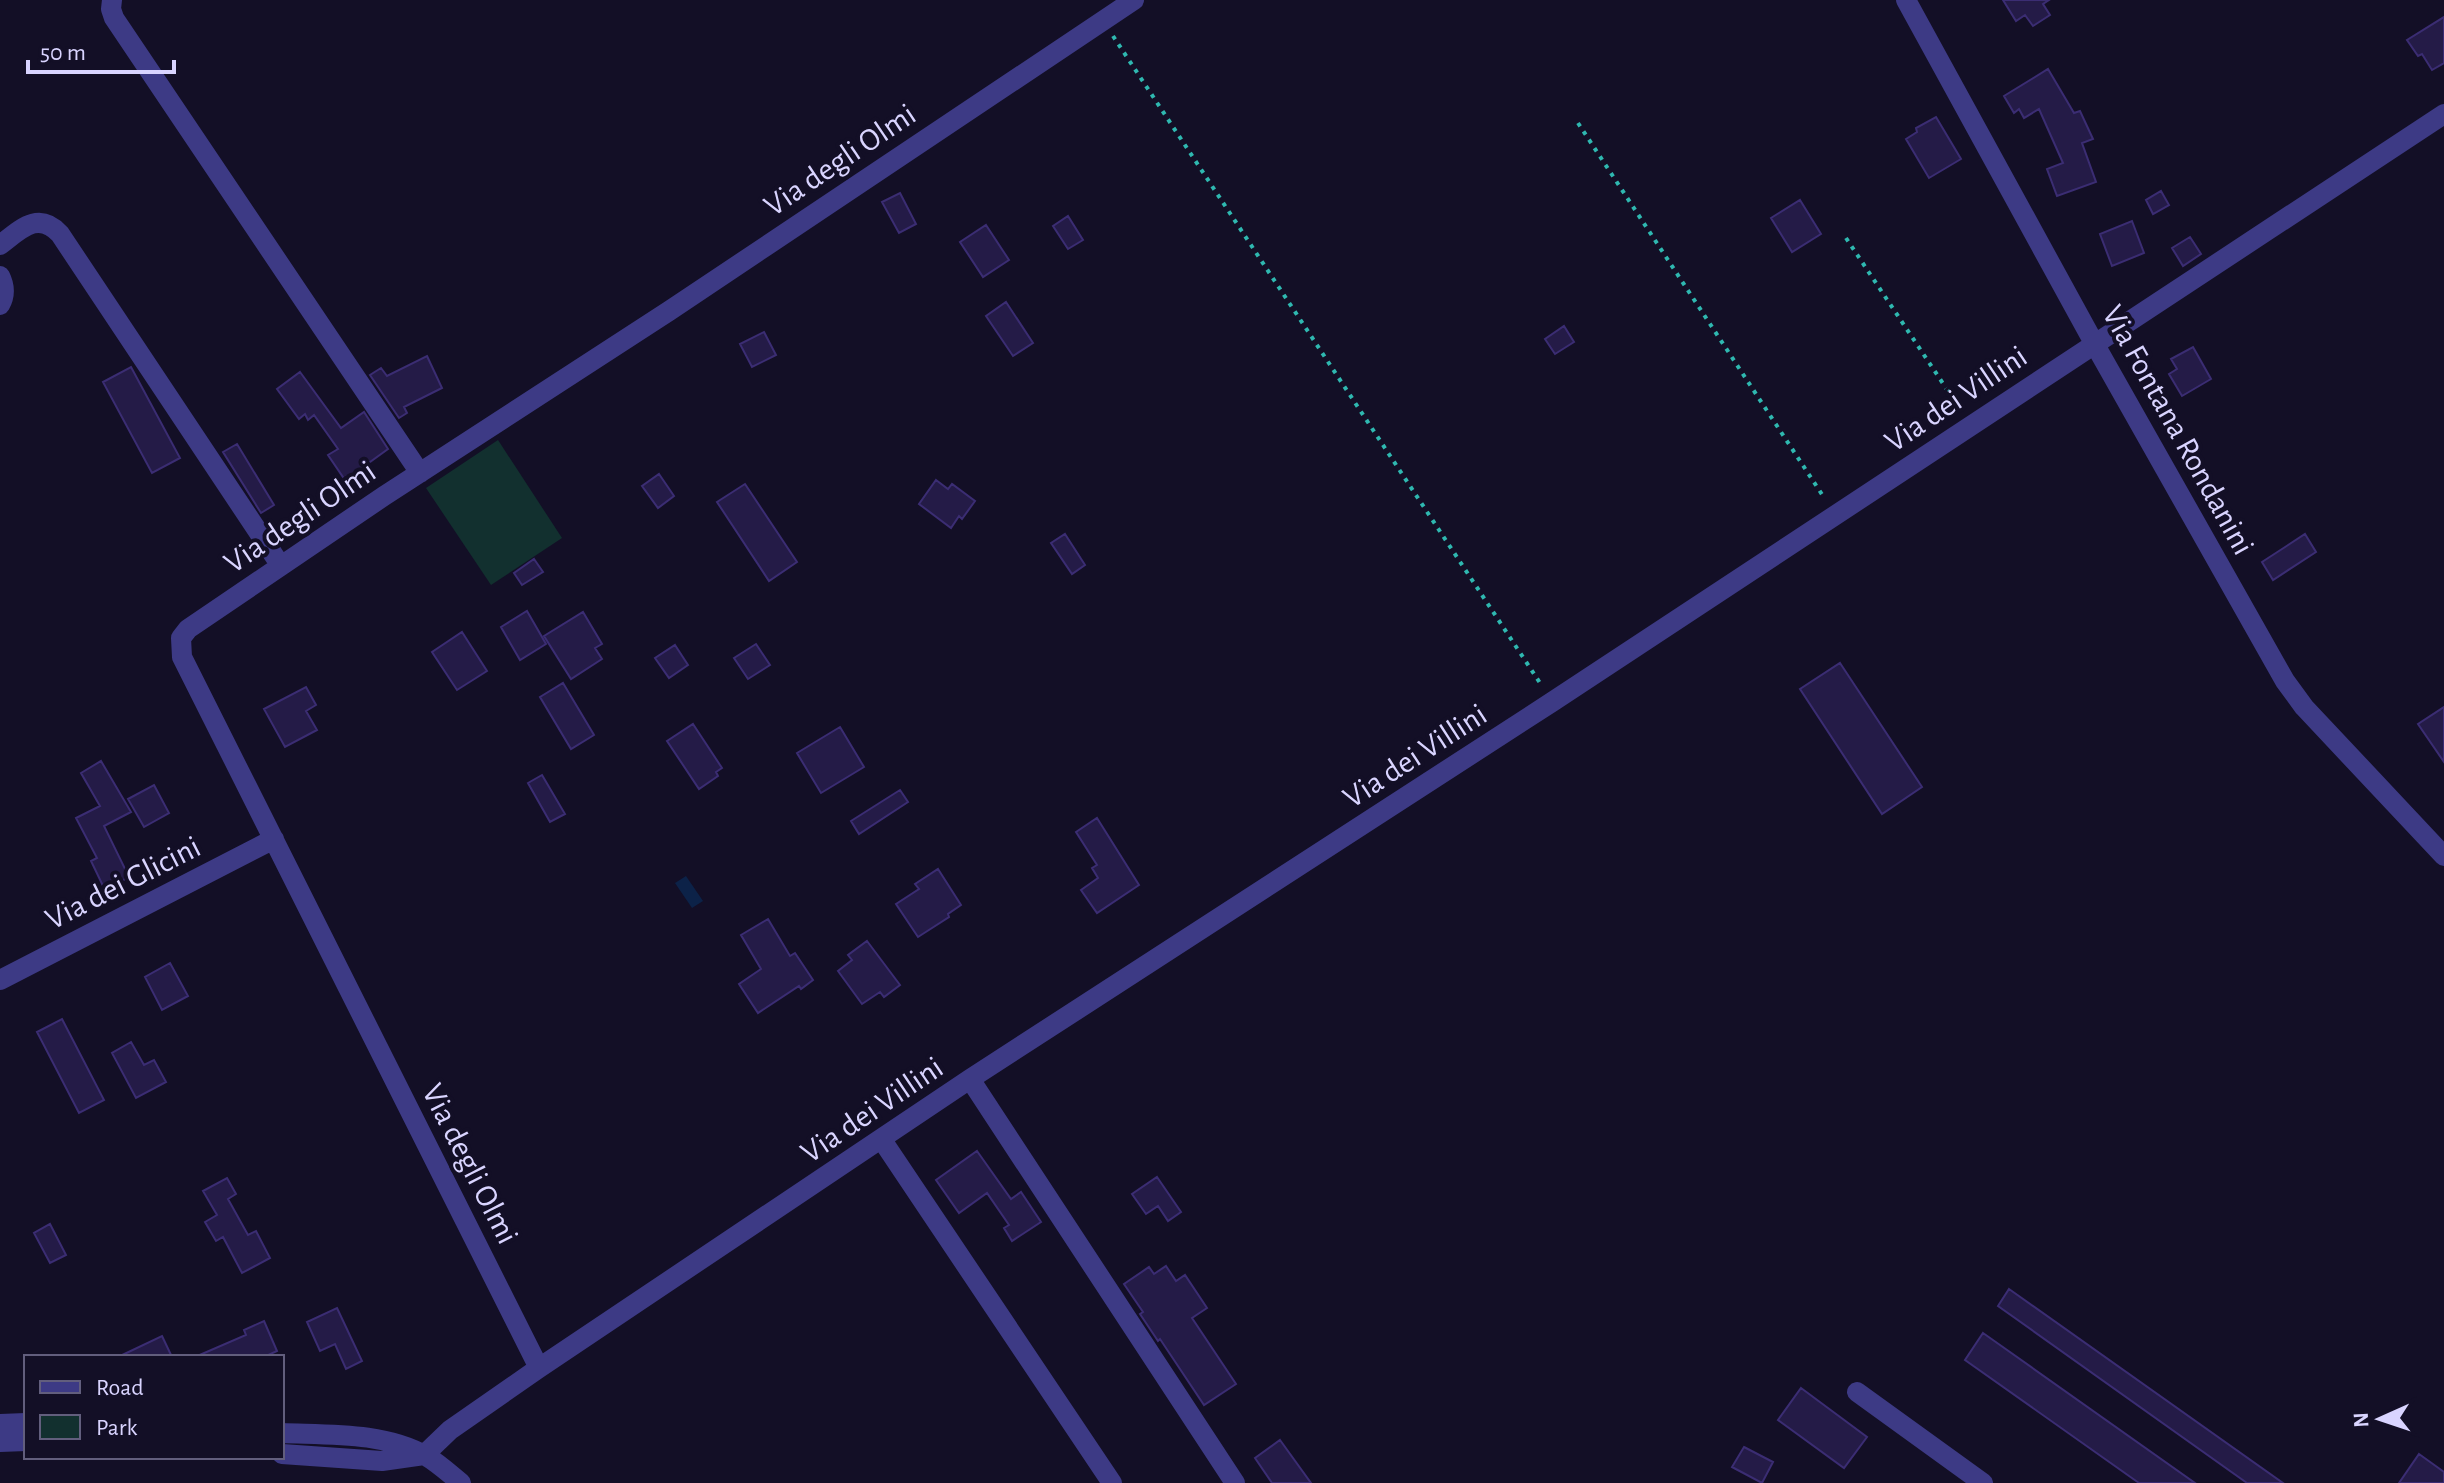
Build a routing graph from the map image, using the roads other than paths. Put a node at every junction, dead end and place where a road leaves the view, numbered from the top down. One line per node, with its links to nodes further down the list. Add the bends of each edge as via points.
1 (112, 0): 9 (street, via 114,18)
2 (1134, 0): 9 (street, Via degli Olmi)
3 (1906, 0): 8 (street, Via Fontana Rondanini)
4 (2444, 114): 8 (street, Via dei Villini)
5 (0, 245): 10 (street, via 34,223 60,234)
6 (0, 276): 7 (street)
7 (0, 305)
8 (2094, 343): 12 (street, Via Fontana Rondanini, via 2295,696); 14 (street, Via dei Villini)
9 (420, 473): 10 (street, Via degli Olmi)
10 (281, 566): 11 (street, Via degli Olmi, via 185,631 180,648)
11 (274, 839): 13 (street, Via dei Glicini); 16 (street, Via degli Olmi)
12 (2444, 856)
13 (0, 980)
14 (970, 1079): 15 (street, Via dei Villini); 27 (street)
15 (882, 1140): 16 (street, Via dei Villini); 26 (street)
16 (539, 1368): 24 (street, Via dei Villini, via 450,1430)
17 (1857, 1392): 28 (street)
18 (24, 1423): 19 (street)
19 (0, 1424)
20 (284, 1433): 24 (street, via 398,1443)
21 (24, 1441): 22 (street)
22 (0, 1442)
23 (284, 1454): 24 (street, via 370,1461)
24 (424, 1455): 25 (street)
25 (461, 1483)
26 (1112, 1483)
27 (1235, 1483)
28 (1983, 1483)

